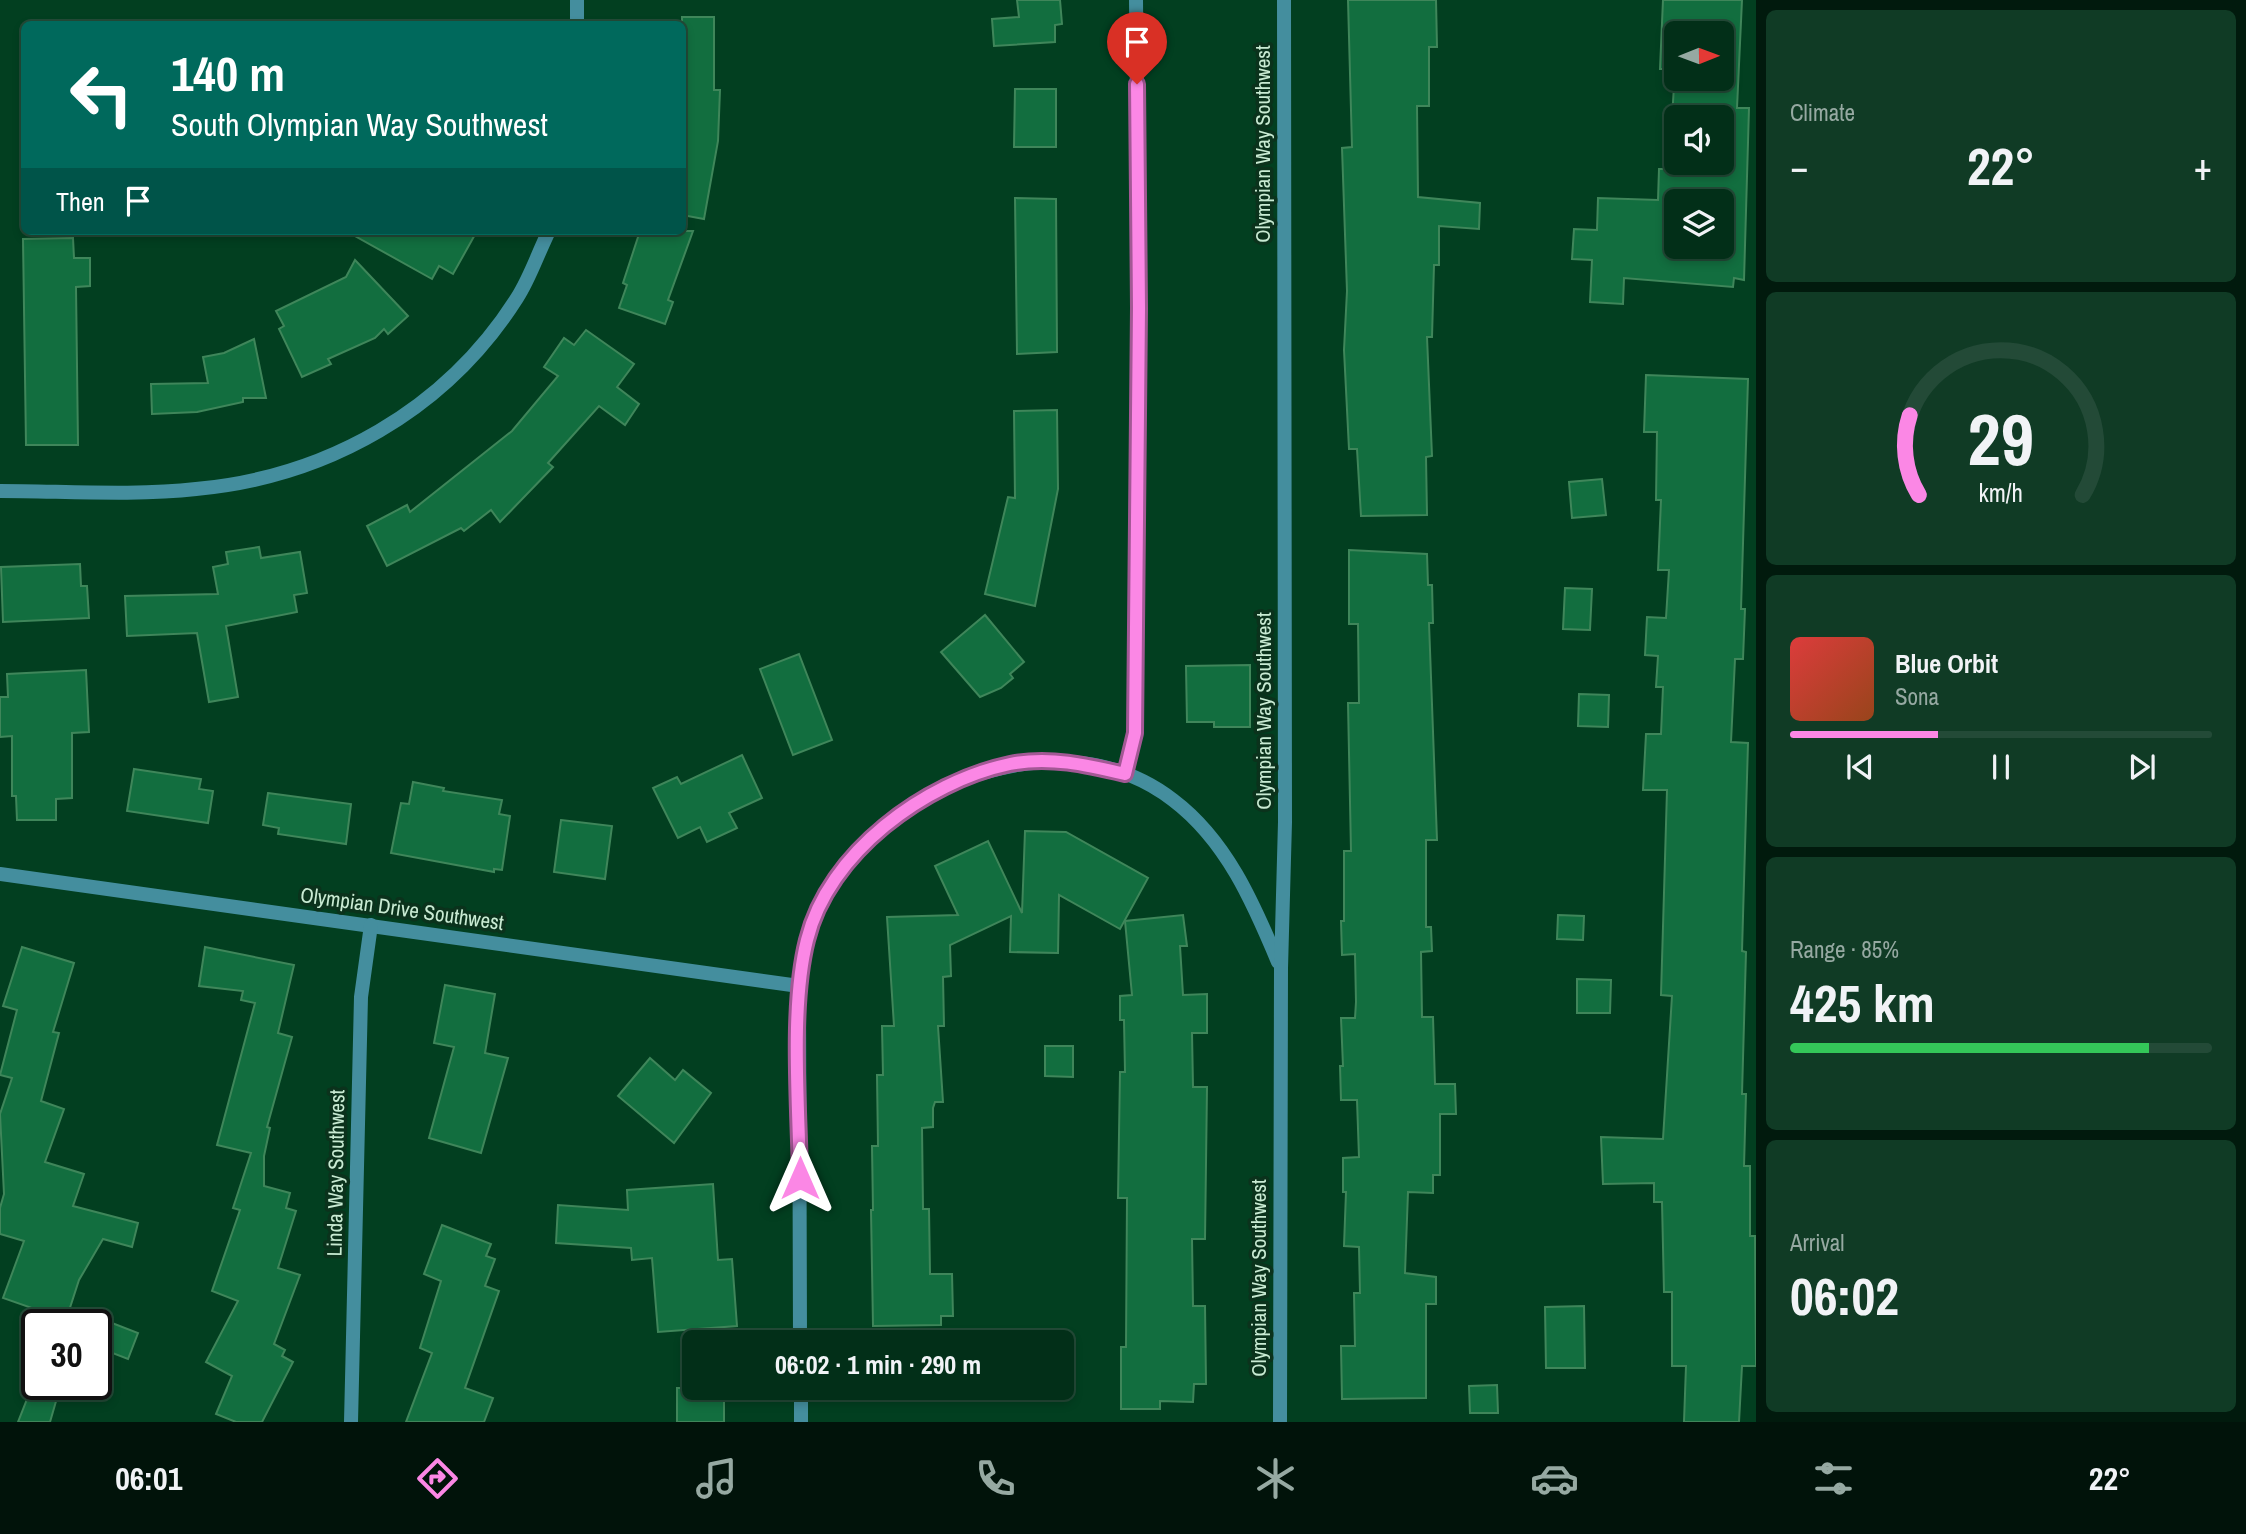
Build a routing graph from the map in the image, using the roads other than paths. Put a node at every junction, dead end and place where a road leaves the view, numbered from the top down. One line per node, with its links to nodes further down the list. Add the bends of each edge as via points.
1 (578, 0): 4 (street)
2 (1136, 0): 7 (street, via 1135,733)
3 (1284, 0): 10 (street, Olympian Way Southwest, via 1285,822)
4 (577, 21)
5 (547, 235): 6 (street, via 517,297 475,354 424,402 365,441 300,469 196,489)
6 (0, 491)
7 (1125, 774): 10 (street, via 1172,799 1215,839 1256,907); 11 (street, via 1069,761 1011,764 962,779 897,816 858,849 827,890 807,938)
8 (0, 874): 9 (street, Olympian Drive Southwest)
9 (371, 925): 11 (street, Olympian Drive Southwest); 14 (street, Linda Way Southwest, via 361,997)
10 (1280, 968): 16 (street, Olympian Way Southwest)
11 (799, 986): 12 (street)
12 (800, 1330)
13 (801, 1400): 15 (street)
14 (351, 1422)
15 (801, 1422)
16 (1280, 1422)

